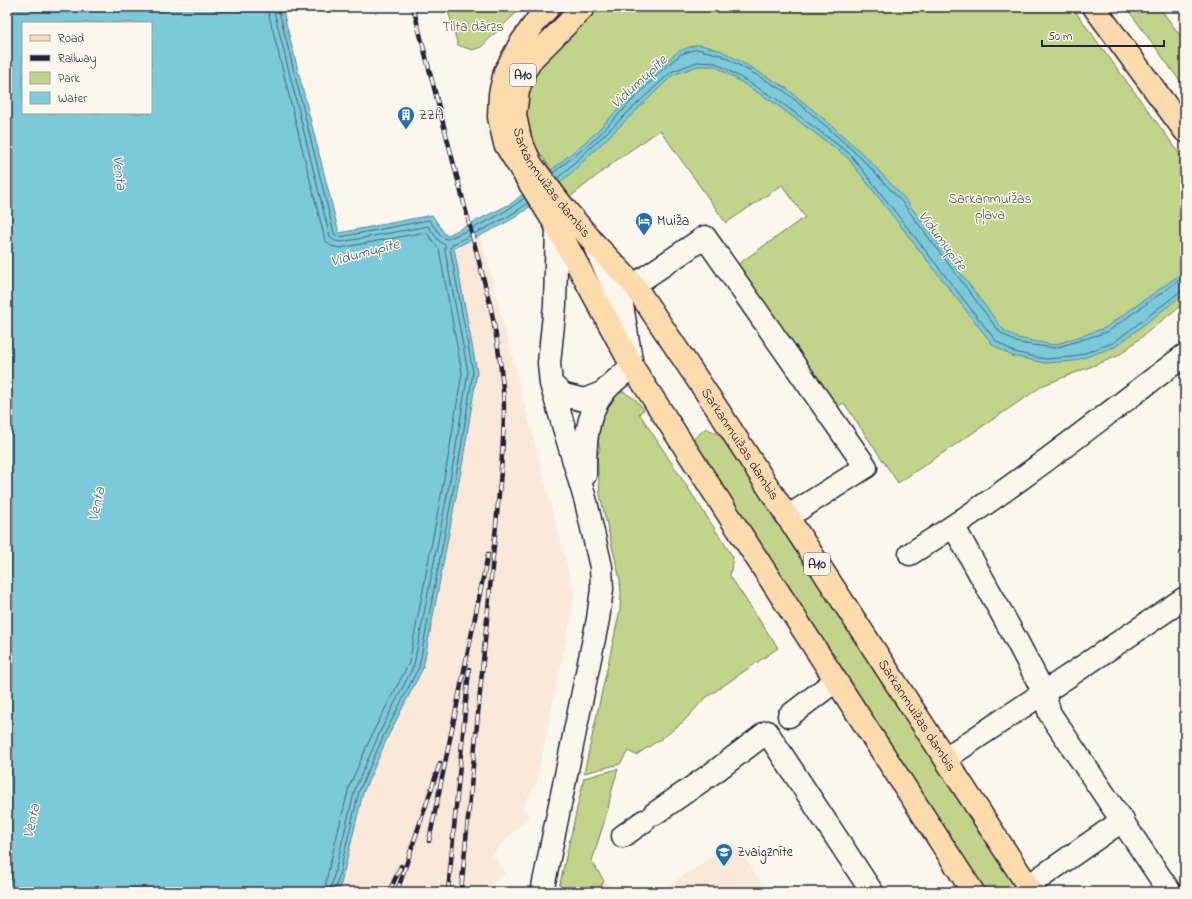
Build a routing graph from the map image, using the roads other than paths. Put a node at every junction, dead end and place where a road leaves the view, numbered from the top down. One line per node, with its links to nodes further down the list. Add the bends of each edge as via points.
1 (550, 7): 5 (main road, Sarkanmuižas dambis / A10, via 520,44 505,72 500,94 499,117 505,144)
2 (584, 7): 5 (main road, Sarkanmuižas dambis / A10, via 533,58 524,72 515,115)
3 (1094, 7): 4 (main road)
4 (1185, 131)
5 (526, 167): 6 (main road, Sarkanmuižas dambis / A10)
6 (555, 214): 7 (main road, Sarkanmuižas dambis / A10); 10 (main road, Sarkanmuižas dambis / A10); 11 (street, via 555,305 549,363)
7 (594, 243): 8 (main road, Sarkanmuižas dambis / A10); 10 (street, via 622,305)
8 (634, 285): 14 (main road, Sarkanmuižas dambis / A10); 14 (street, via 705,237 866,468)
9 (1185, 355): 15 (street)
10 (632, 366): 12 (street); 18 (main road, Sarkanmuižas dambis / A10)
11 (551, 384): 12 (street, via 564,395 584,400); 13 (street)
12 (604, 392): 13 (street, via 591,415 585,444)
13 (586, 502): 25 (street, via 601,567 602,589)
14 (787, 517): 21 (main road, Sarkanmuižas dambis / A10)
15 (954, 527): 16 (street); 19 (street)
16 (910, 554)
17 (1185, 598): 19 (street)
18 (836, 681): 20 (street); 27 (main road, Sarkanmuižas dambis / A10)
19 (1043, 692): 21 (street); 22 (street, via 1050,714)
20 (778, 724): 23 (street); 26 (street)
21 (946, 758): 24 (main road, Sarkanmuižas dambis / A10)
22 (1123, 820): 24 (street); 28 (street)
23 (623, 836)
24 (1030, 889)
25 (542, 892)
26 (872, 892)
27 (973, 892)
28 (1170, 892)

